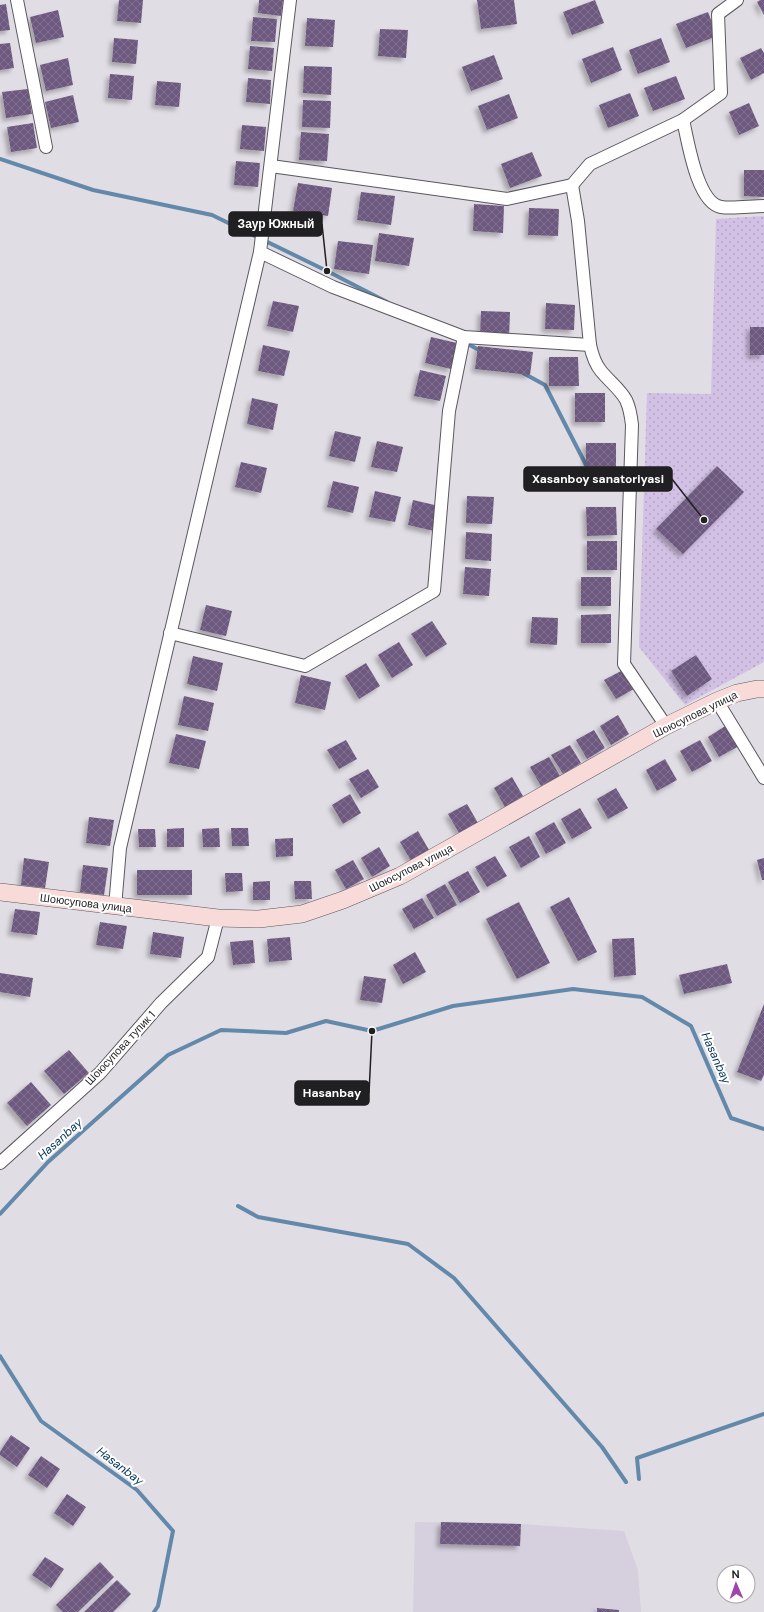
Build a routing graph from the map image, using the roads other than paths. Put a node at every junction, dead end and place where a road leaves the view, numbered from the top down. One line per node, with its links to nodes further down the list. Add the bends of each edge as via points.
1 (16, 0): 5 (street)
2 (290, 0): 6 (street)
3 (737, 0): 4 (street, via 718,14 721,93)
4 (683, 120): 7 (street, via 590,164); 8 (street, via 698,180 707,199 720,207)
5 (46, 147)
6 (271, 166): 7 (street, via 507,199); 9 (street)
7 (572, 185): 11 (street)
8 (764, 206)
9 (260, 252): 10 (street, via 333,287); 12 (street)
10 (464, 337): 11 (street); 12 (street, via 449,411 434,591 305,666)
11 (590, 345): 15 (street, via 594,360 627,401 631,413 624,664)
12 (170, 633): 18 (street, via 120,848)
13 (764, 690): 14 (street, Шоюсупова улица, via 736,692)
14 (717, 700): 15 (street, Шоюсупова улица); 16 (street)
15 (666, 726): 19 (street, Шоюсупова улица, via 400,876 372,889 302,914 259,919)
16 (764, 778)
17 (0, 892): 18 (street, Шоюсупова улица)
18 (115, 907): 19 (street, Шоюсупова улица)
19 (218, 918): 20 (street, Шоюсупова тупик 1, via 208,957 161,1003 100,1073)
20 (0, 1163)

